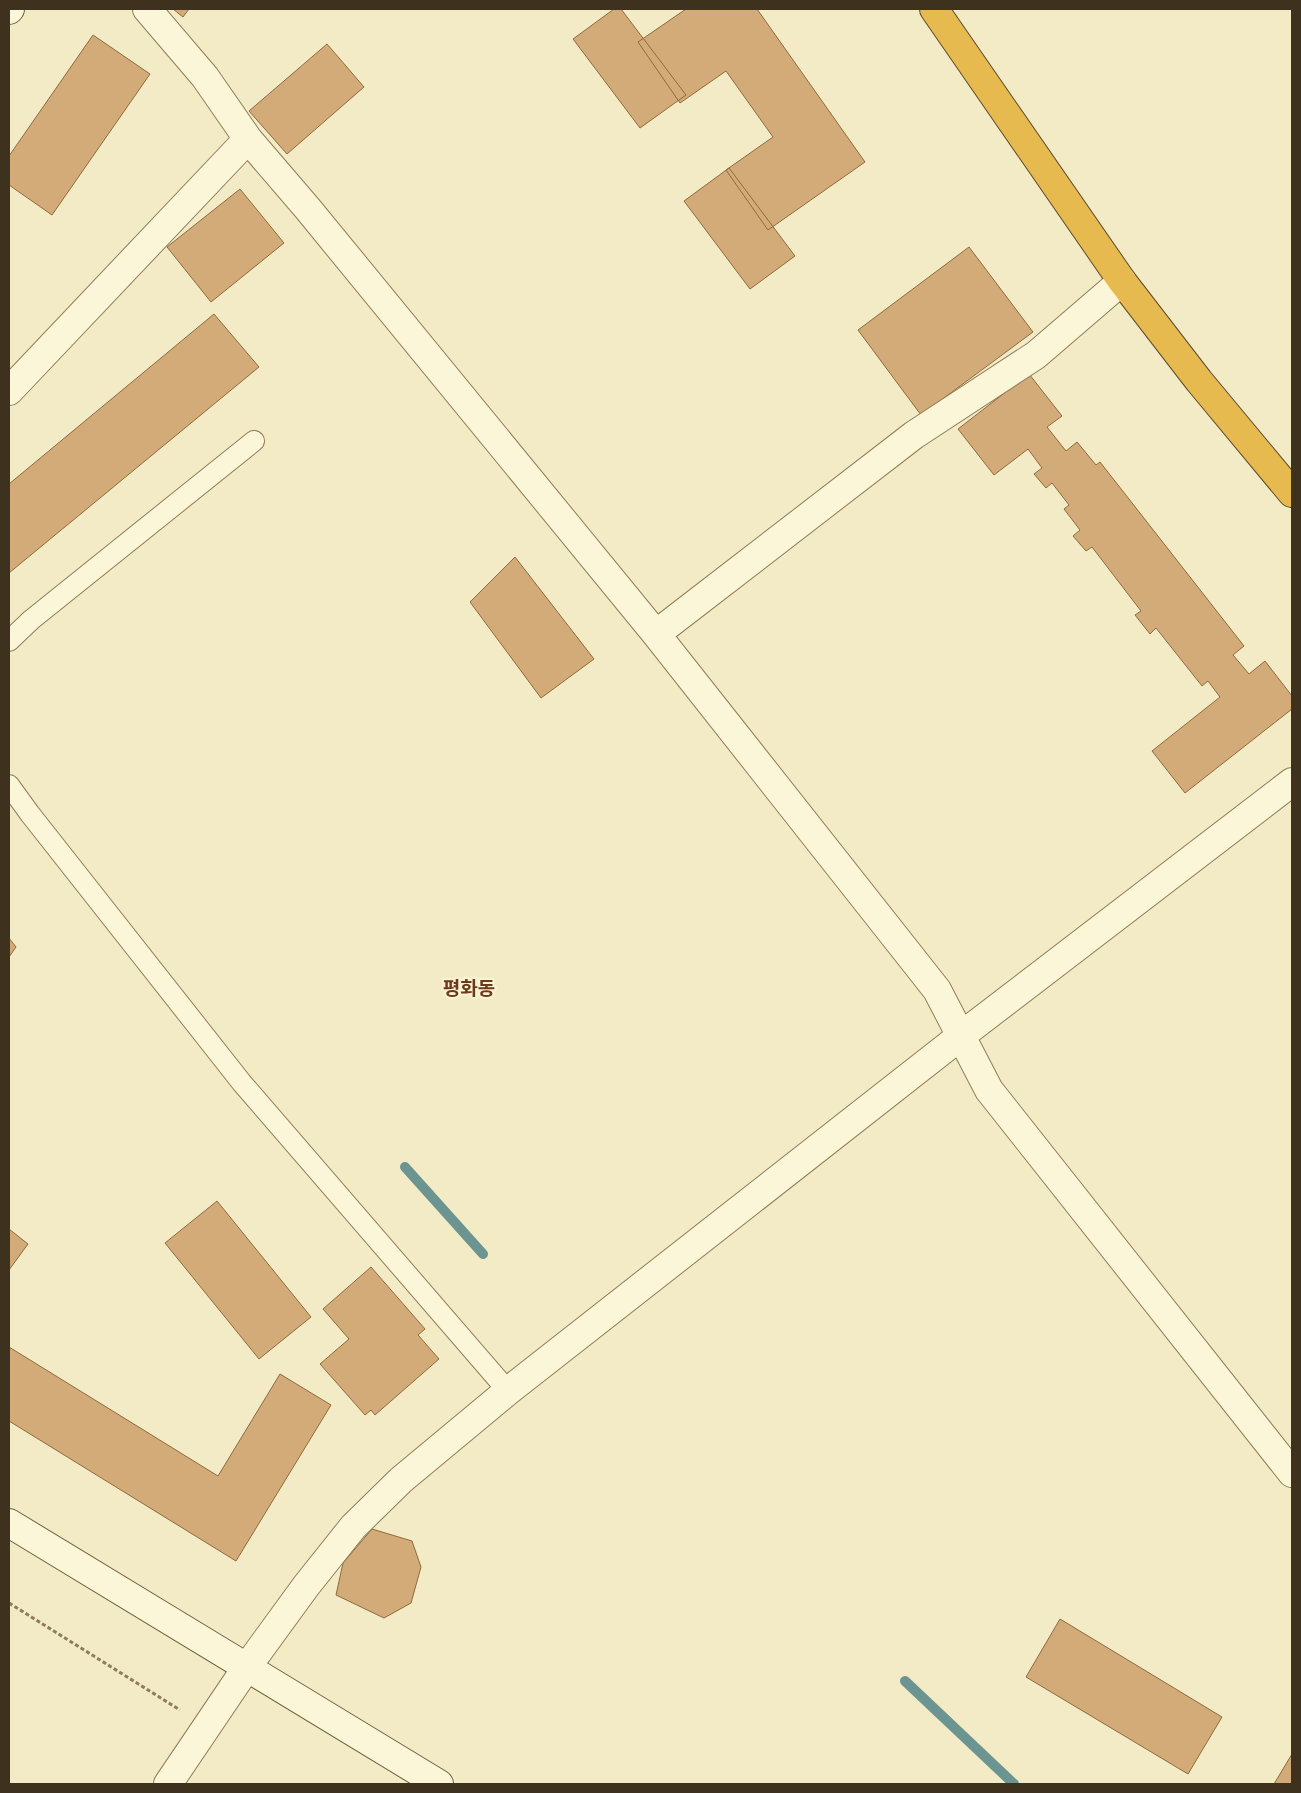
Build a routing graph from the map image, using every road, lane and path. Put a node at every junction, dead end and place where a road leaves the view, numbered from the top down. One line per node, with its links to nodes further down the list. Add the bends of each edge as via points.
1 (147, 9): 3 (street, via 205,77)
2 (934, 9): 4 (highway)
3 (248, 139): 5 (street); 8 (street)
4 (1122, 281): 7 (highway); 8 (street, via 1036,355 914,435)
5 (9, 391)
6 (254, 440): 9 (lane)
7 (1292, 493)
8 (656, 634): 12 (street, via 938,990)
9 (9, 641)
10 (9, 785): 13 (lane, via 242,1082)
11 (1291, 786): 12 (street)
12 (962, 1035): 13 (street); 14 (street, via 988,1090)
13 (508, 1391): 17 (street, via 401,1480 353,1527)
14 (1292, 1473)
15 (9, 1523): 17 (street)
16 (9, 1603): 18 (path)
17 (247, 1667): 18 (street); 20 (street)
18 (208, 1727): 19 (street)
19 (168, 1784)
20 (439, 1784)

